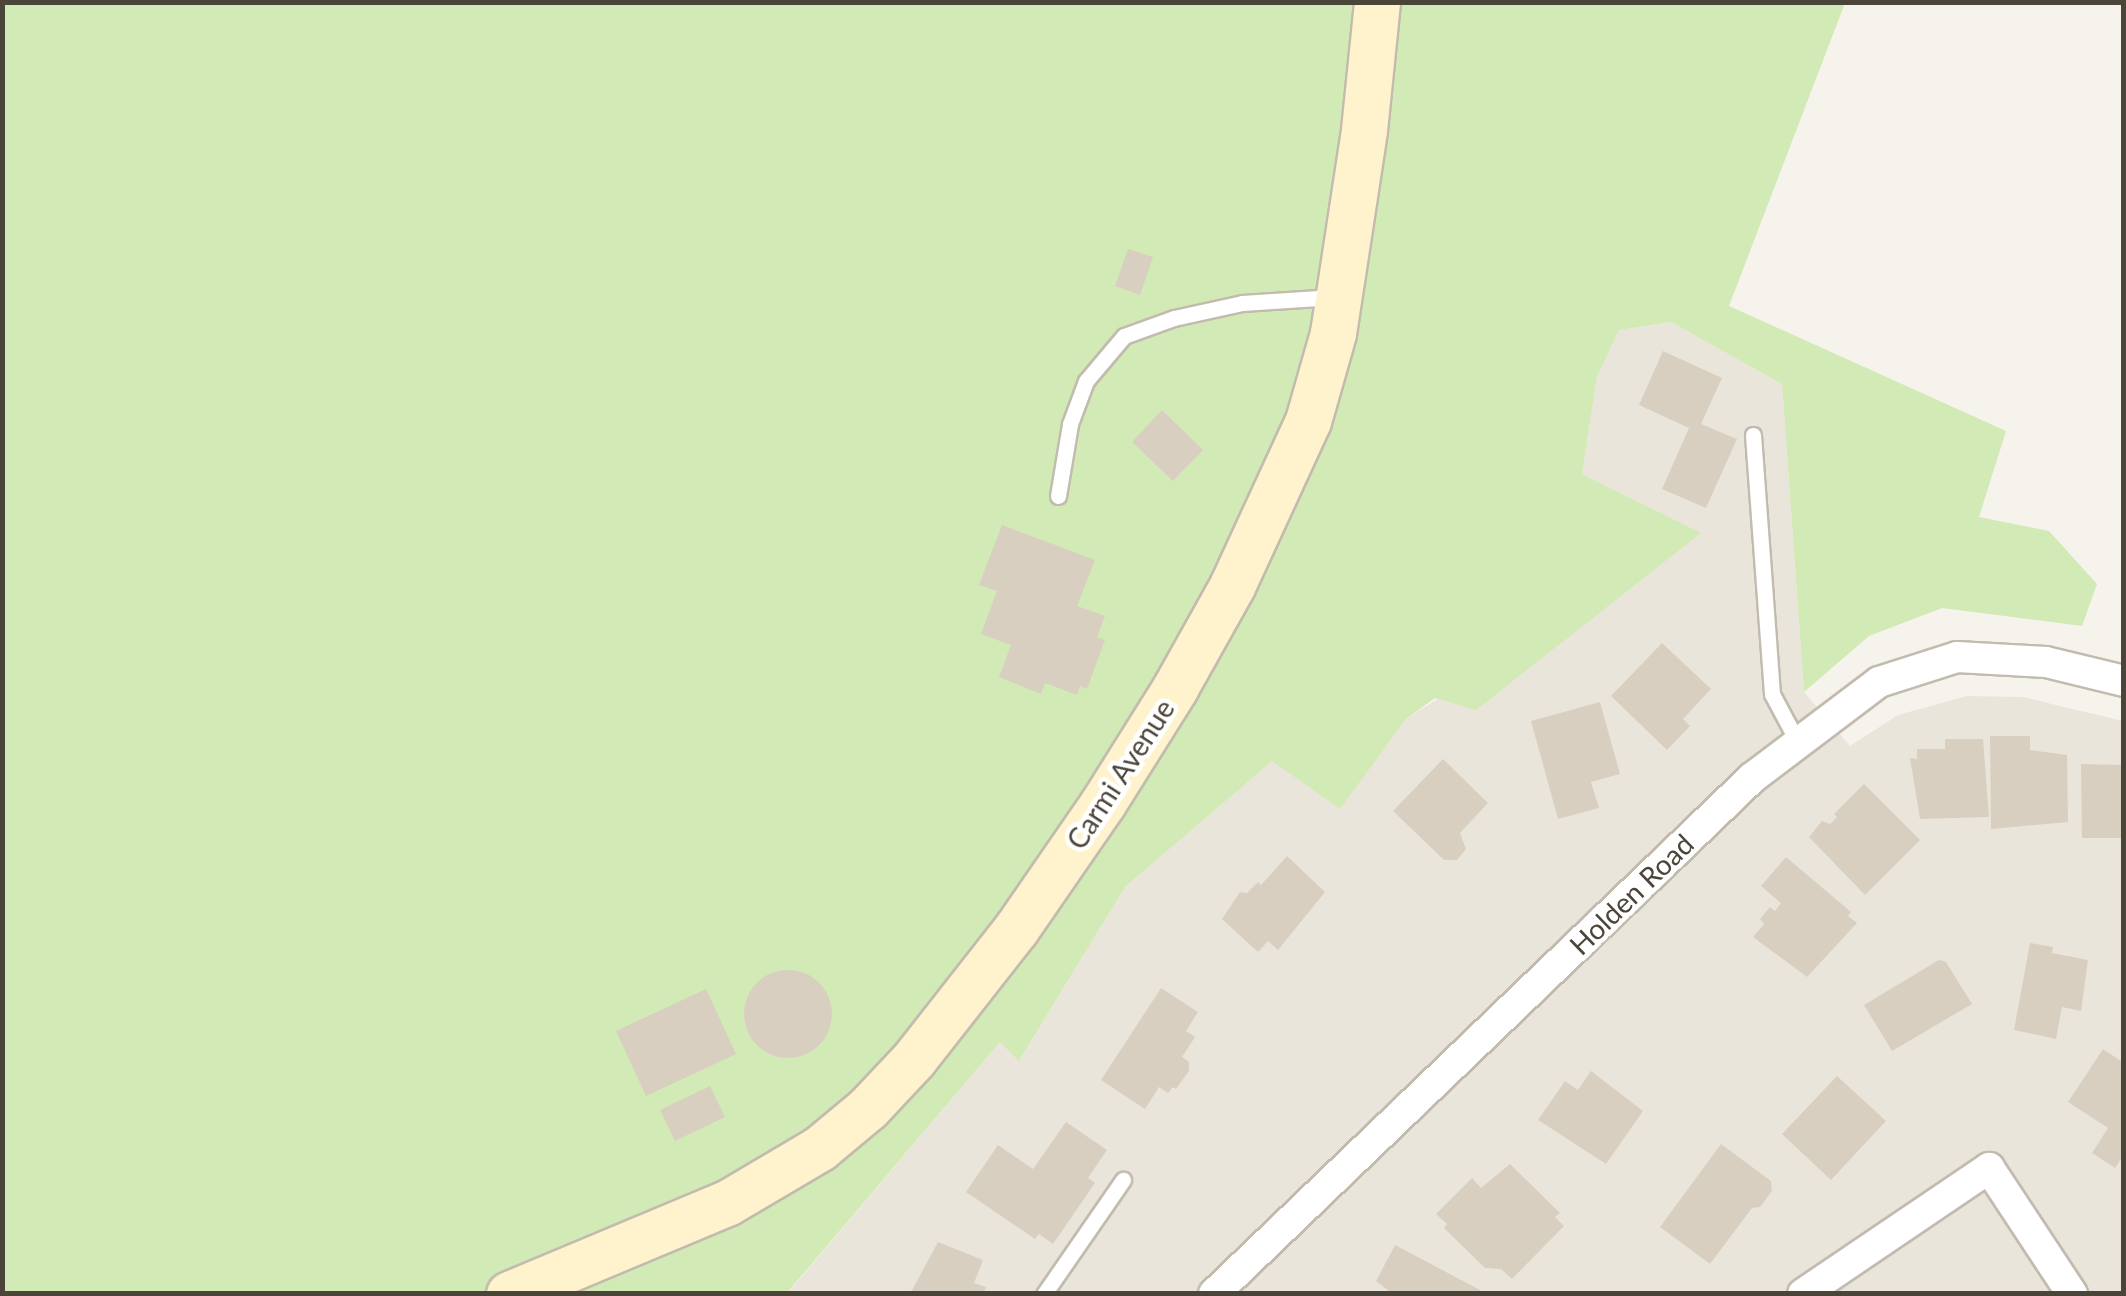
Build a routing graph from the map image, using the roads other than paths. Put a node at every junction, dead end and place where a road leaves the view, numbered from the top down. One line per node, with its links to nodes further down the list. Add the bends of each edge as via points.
1 (1377, 2): 2 (street, Carmi Avenue)
2 (1338, 297): 4 (lane, via 1242,303 1124,336 1086,382 1070,424); 8 (street, Carmi Avenue, via 1308,421 1185,671 1027,913 914,1059 868,1108 774,1178)
3 (1753, 435): 6 (lane, via 1772,694)
4 (1058, 496)
5 (2124, 682): 6 (street, Holden Road, via 2046,662 1957,657 1879,682)
6 (1798, 743): 10 (street, Holden Road, via 1752,778)
7 (1122, 1180): 9 (lane)
8 (509, 1294)
9 (1044, 1294)
10 (1214, 1294)
11 (1803, 1294): 12 (street, via 1990,1168)
12 (2072, 1294)

